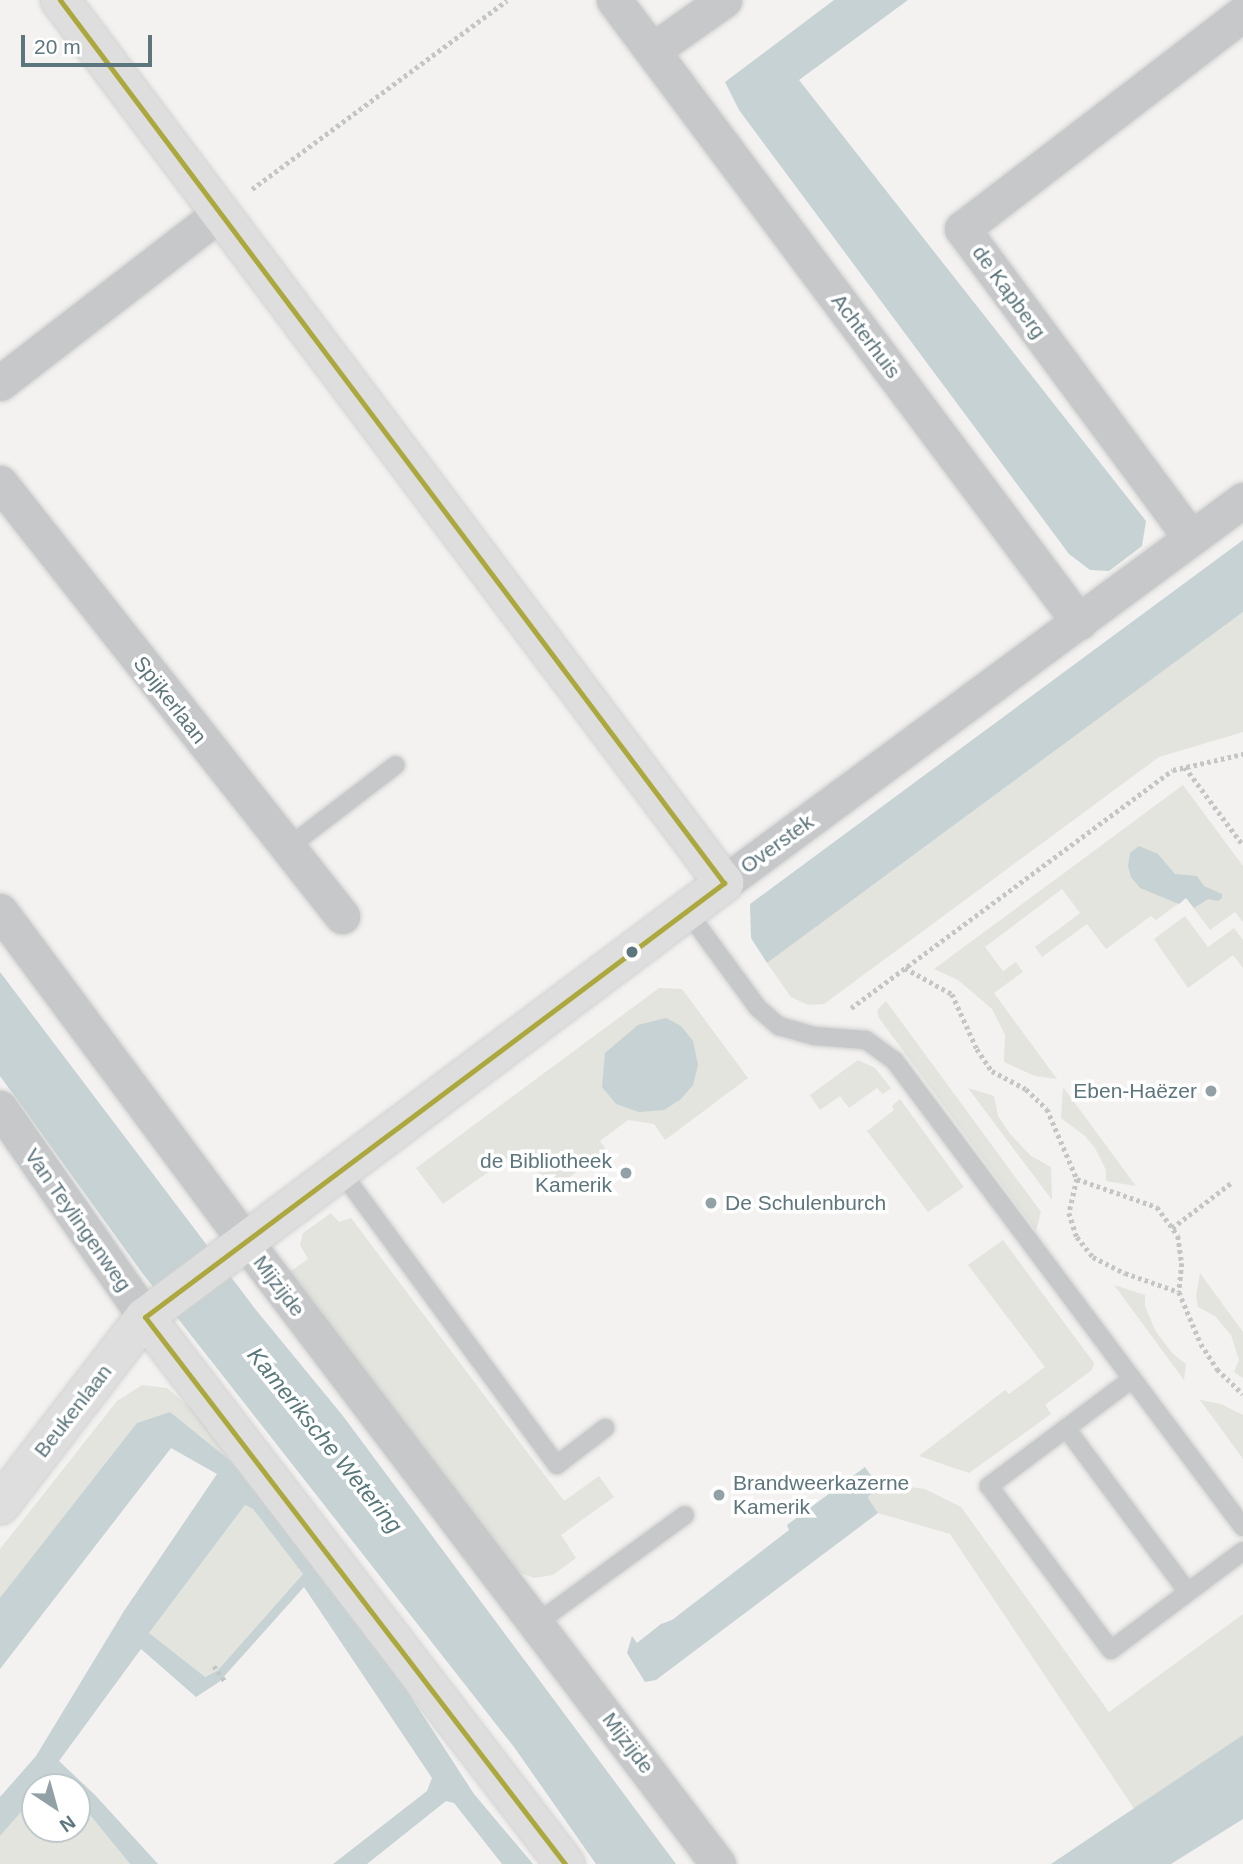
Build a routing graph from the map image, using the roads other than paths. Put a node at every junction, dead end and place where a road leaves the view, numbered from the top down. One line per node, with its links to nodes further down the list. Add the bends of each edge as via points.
1 (60, 0): 6 (street)
2 (614, 0): 5 (street, Achterhuis)
3 (724, 0): 5 (street)
4 (1243, 13): 10 (street, de Kapberg, via 962,229)
5 (653, 50): 11 (street, Achterhuis)
6 (220, 213): 7 (street); 14 (street)
7 (0, 383)
8 (0, 483): 13 (street, Spijkerlaan)
9 (1243, 500): 10 (street, Overstek)
10 (1191, 538): 11 (street, Overstek)
11 (1079, 622): 14 (street, Overstek)
12 (396, 765): 13 (lane)
13 (286, 849): 17 (street, Spijkerlaan)
14 (724, 883): 16 (street, Overstek)
15 (0, 911): 20 (street, Mijzijde)
16 (687, 911): 19 (street, Overstek); 22 (lane, via 758,1008 779,1026 814,1036 866,1040 894,1060)
17 (342, 916)
18 (0, 1108): 21 (street, Van Teylingenweg)
19 (340, 1170): 20 (street, Overstek); 23 (lane, via 557,1465)
20 (239, 1246): 21 (street, Overstek); 30 (street, Mijzijde)
21 (153, 1311): 25 (street, Beukenlaan); 31 (street, Van Teylingenweg)
22 (1132, 1379): 24 (lane); 27 (lane)
23 (605, 1428)
24 (1066, 1429): 29 (lane); 29 (lane, via 989,1486 1111,1650)
25 (0, 1505)
26 (685, 1516): 30 (lane)
27 (1243, 1527)
28 (1243, 1551): 29 (lane)
29 (1188, 1592)
30 (537, 1623): 32 (street, Mijzijde)
31 (565, 1864)
32 (718, 1864)

